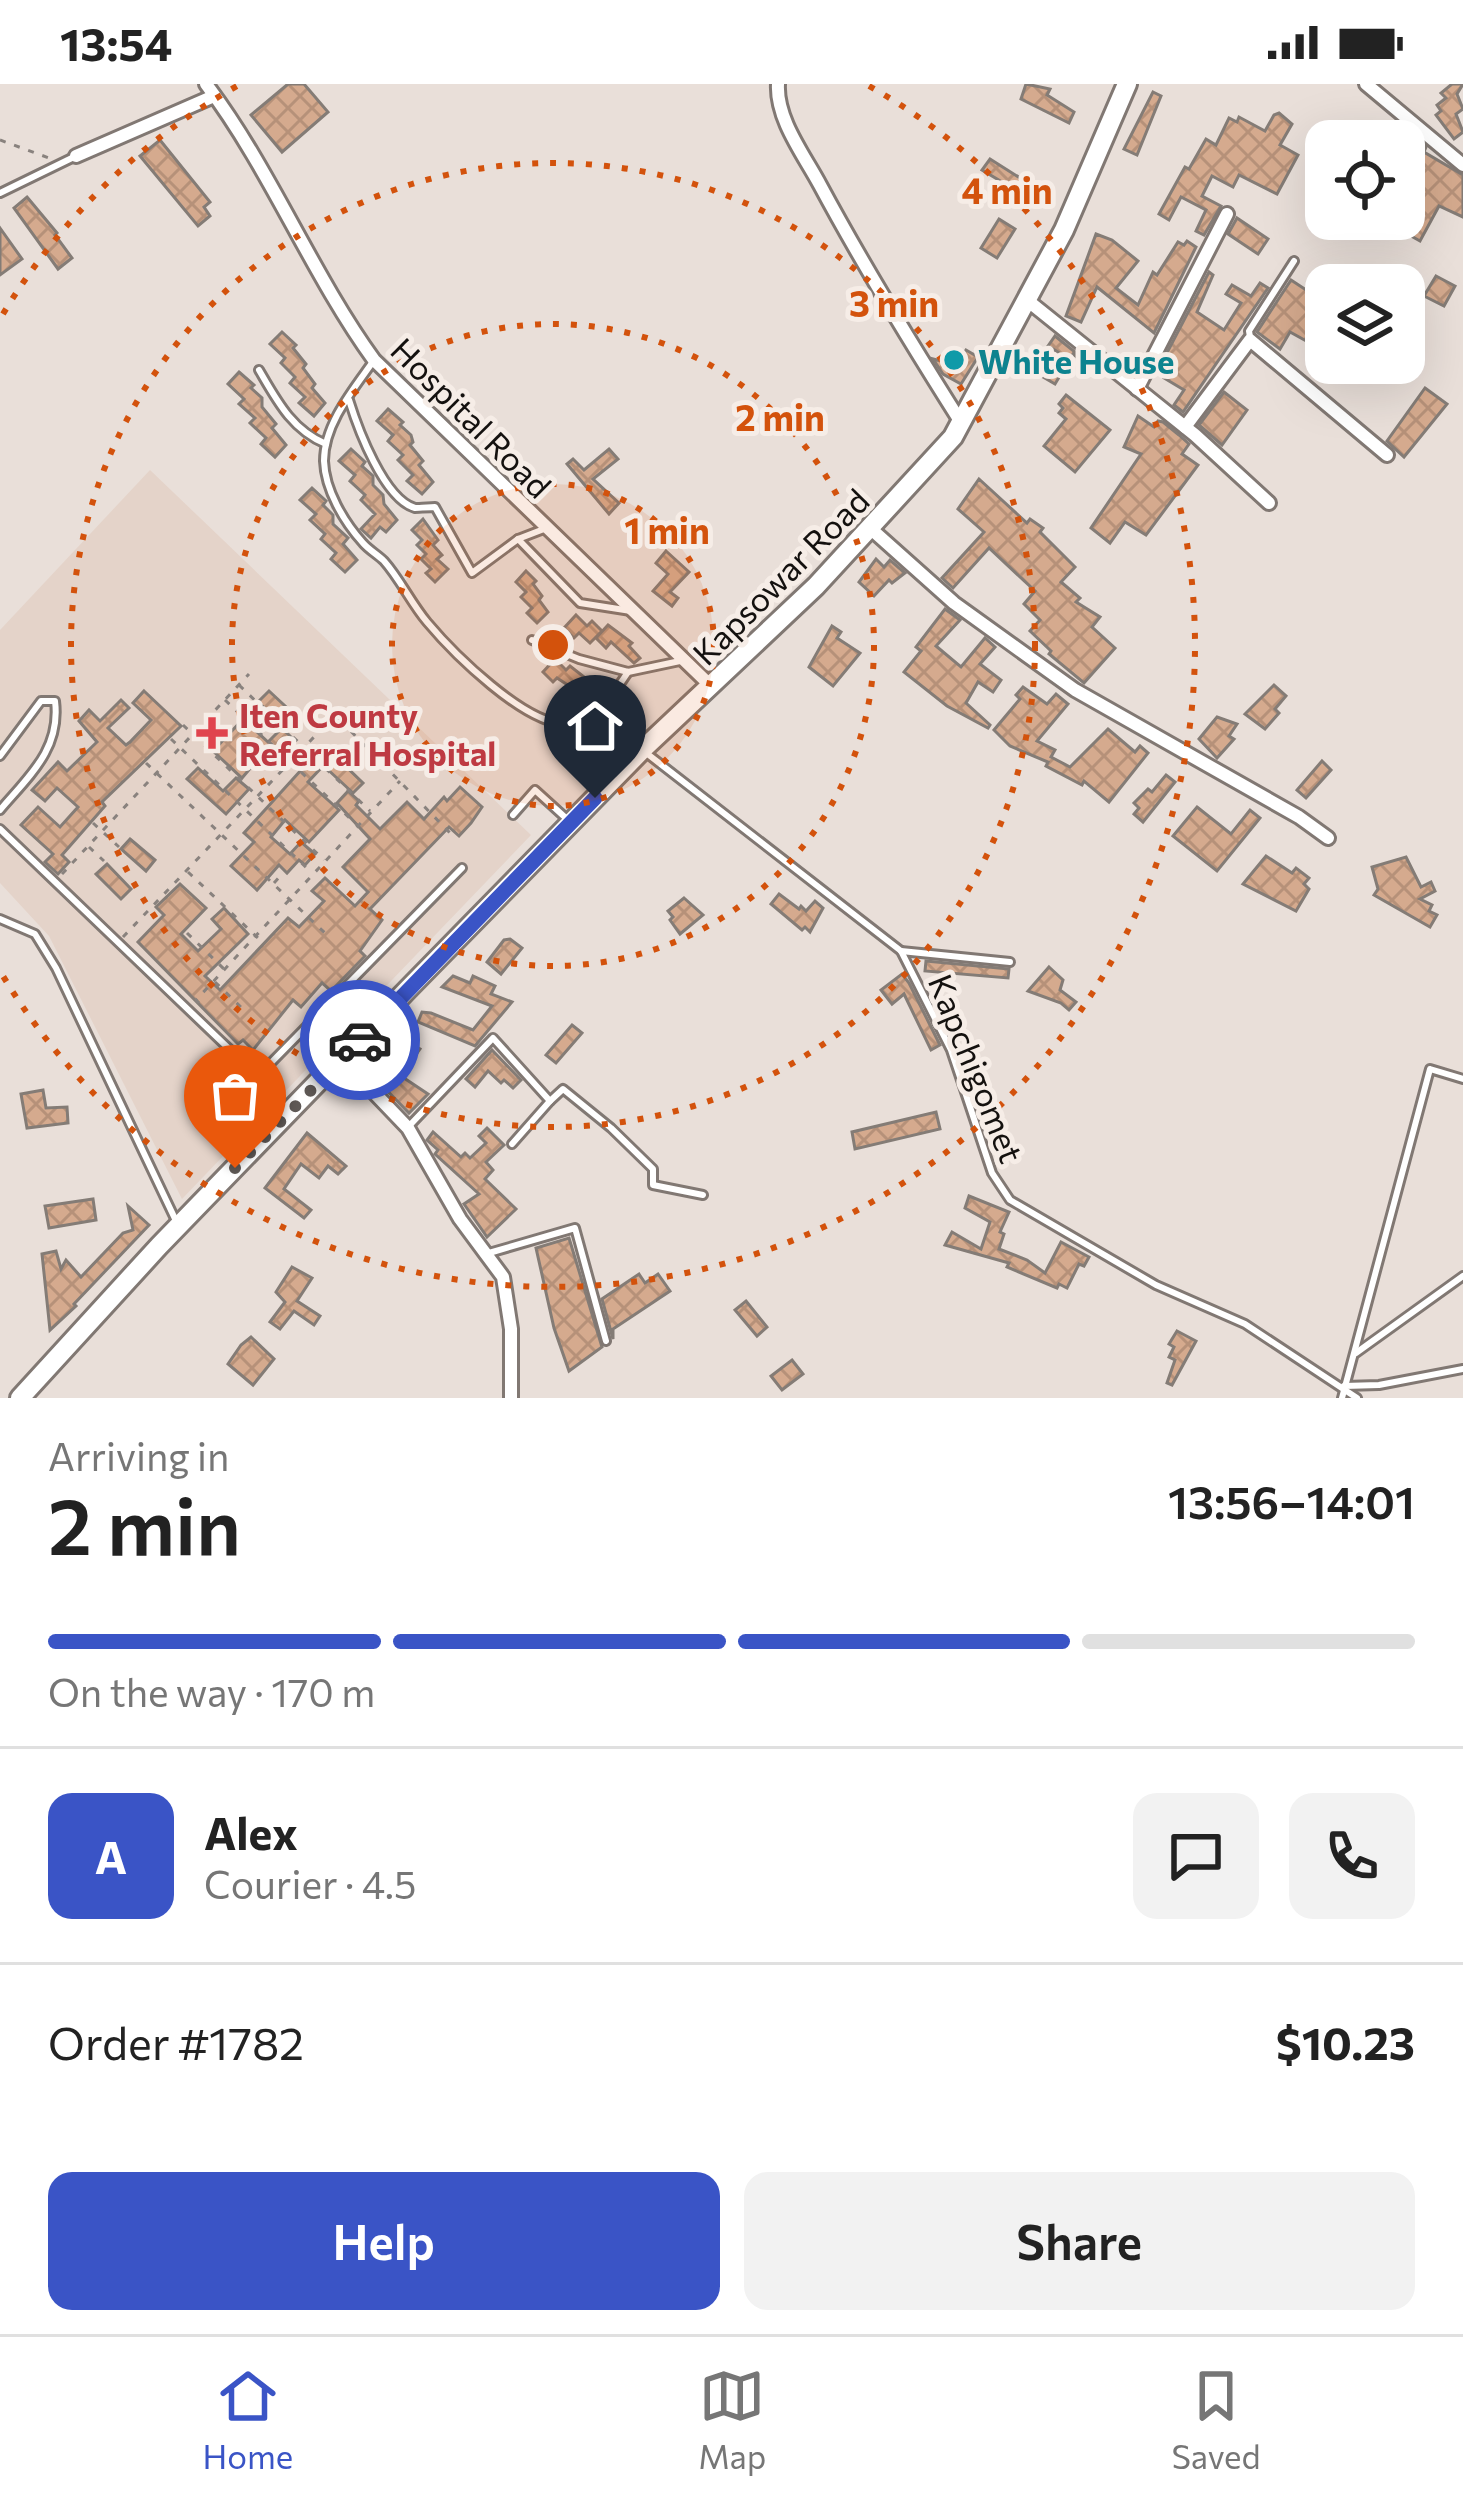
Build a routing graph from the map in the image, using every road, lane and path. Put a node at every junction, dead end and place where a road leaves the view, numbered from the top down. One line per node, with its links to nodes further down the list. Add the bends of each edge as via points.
1 (778, 84): 17 (street, via 791,132)
2 (1127, 84): 11 (main road, Kapsowar Road)
3 (1366, 84): 7 (street)
4 (210, 90): 6 (street); 13 (street, Hospital Road)
5 (0, 140): 6 (path)
6 (70, 160): 8 (lane)
7 (1463, 165)
8 (0, 193)
9 (1227, 214): 15 (street)
10 (1294, 262): 12 (lane)
11 (1027, 300): 15 (street); 17 (main road, Kapsowar Road)
12 (1250, 340): 18 (street); 20 (street)
13 (374, 360): 16 (lane); 23 (street, Hospital Road)
14 (259, 370): 19 (lane, via 304,435)
15 (1137, 389): 18 (street)
16 (348, 397): 19 (lane); 24 (lane, via 360,437 395,495 416,508 435,507 472,573)
17 (962, 424): 22 (main road, Kapsowar Road)
18 (1185, 427): 21 (street)
19 (326, 444): 28 (lane, via 330,490 345,520 429,625 520,708 565,725 588,718)
20 (1387, 455)
21 (1269, 503)
22 (870, 528): 31 (main road, Kapsowar Road); 58 (street, via 954,603 1075,691)
23 (544, 529): 24 (lane); 25 (street, Hospital Road)
24 (518, 539): 25 (lane, via 580,603)
25 (633, 611): 27 (street, Hospital Road)
26 (532, 640): 28 (lane)
27 (683, 660): 28 (lane); 31 (street, Hospital Road)
28 (628, 673)
29 (248, 674): 30 (path)
30 (238, 685): 32 (path); 37 (path)
31 (712, 687): 38 (main road, Kapsowar Road)
32 (225, 700): 34 (path); 40 (path)
33 (183, 725): 34 (path)
34 (191, 733): 36 (path); 44 (path)
35 (171, 739): 36 (path)
36 (179, 747): 42 (path); 48 (path)
37 (304, 747): 40 (path); 43 (path, via 335,715); 49 (path)
38 (642, 750): 52 (main road, Kapsowar Road); 78 (lane, Kapchigomet)
39 (0, 756): 47 (lane, via 41,701 55,701 50,751)
40 (290, 761): 44 (path); 53 (path)
41 (146, 763): 42 (path)
42 (155, 772): 46 (path); 56 (path)
43 (401, 780): 49 (path); 57 (path)
44 (258, 796): 48 (path); 62 (path)
45 (113, 798): 46 (path)
46 (123, 807): 55 (path)
47 (0, 810)
48 (244, 810): 56 (path); 66 (path)
49 (372, 812): 53 (path)
50 (513, 814): 52 (lane, via 535,790)
51 (93, 823): 55 (path)
52 (571, 823): 84 (main road, Kapsowar Road)
53 (358, 826): 62 (path)
54 (0, 830): 77 (lane)
55 (102, 831): 59 (path); 60 (path)
56 (222, 833): 64 (path); 70 (path)
57 (454, 837)
58 (1328, 838)
59 (88, 846): 61 (path); 67 (path)
60 (119, 847)
61 (104, 861)
62 (326, 861): 66 (path)
63 (462, 868): 85 (lane)
64 (187, 871): 76 (path); 77 (path)
65 (283, 873): 70 (path)
66 (314, 873): 68 (path); 69 (path)
67 (61, 875)
68 (322, 878)
69 (307, 881): 71 (path); 72 (path)
70 (274, 883): 72 (path)
71 (313, 887)
72 (290, 899): 75 (path); 76 (path)
73 (0, 919): 92 (lane, via 34,934 56,968)
74 (187, 933): 80 (path)
75 (326, 934)
76 (256, 937): 80 (path)
77 (118, 943): 85 (lane)
78 (901, 951): 79 (lane); 98 (lane, Kapchigomet, via 951,1049 992,1173 1010,1200 1156,1285 1245,1324)
79 (1010, 962)
80 (224, 969): 81 (path)
81 (214, 980): 82 (path); 83 (path)
82 (200, 1003)
83 (246, 1012)
84 (343, 1059): 89 (street); 92 (main road, Kapsowar Road)
85 (258, 1076): 87 (lane)
86 (1463, 1079): 96 (lane, via 1430,1069)
87 (273, 1090)
88 (550, 1101): 89 (lane, via 493,1039); 90 (lane); 91 (lane, via 563,1089 653,1169 653,1185)
89 (408, 1128): 93 (street)
90 (512, 1144)
91 (703, 1196)
92 (178, 1226): 99 (main road, Kapsowar Road)
93 (486, 1254): 95 (lane, via 574,1228); 100 (street, via 503,1277)
94 (1463, 1276): 96 (lane)
95 (606, 1341)
96 (1353, 1355): 98 (lane)
97 (1463, 1370): 98 (lane)
98 (1344, 1386): 101 (lane); 102 (lane, Kapchigomet)
99 (20, 1398)
100 (511, 1398)
101 (1342, 1398)
102 (1357, 1398)

